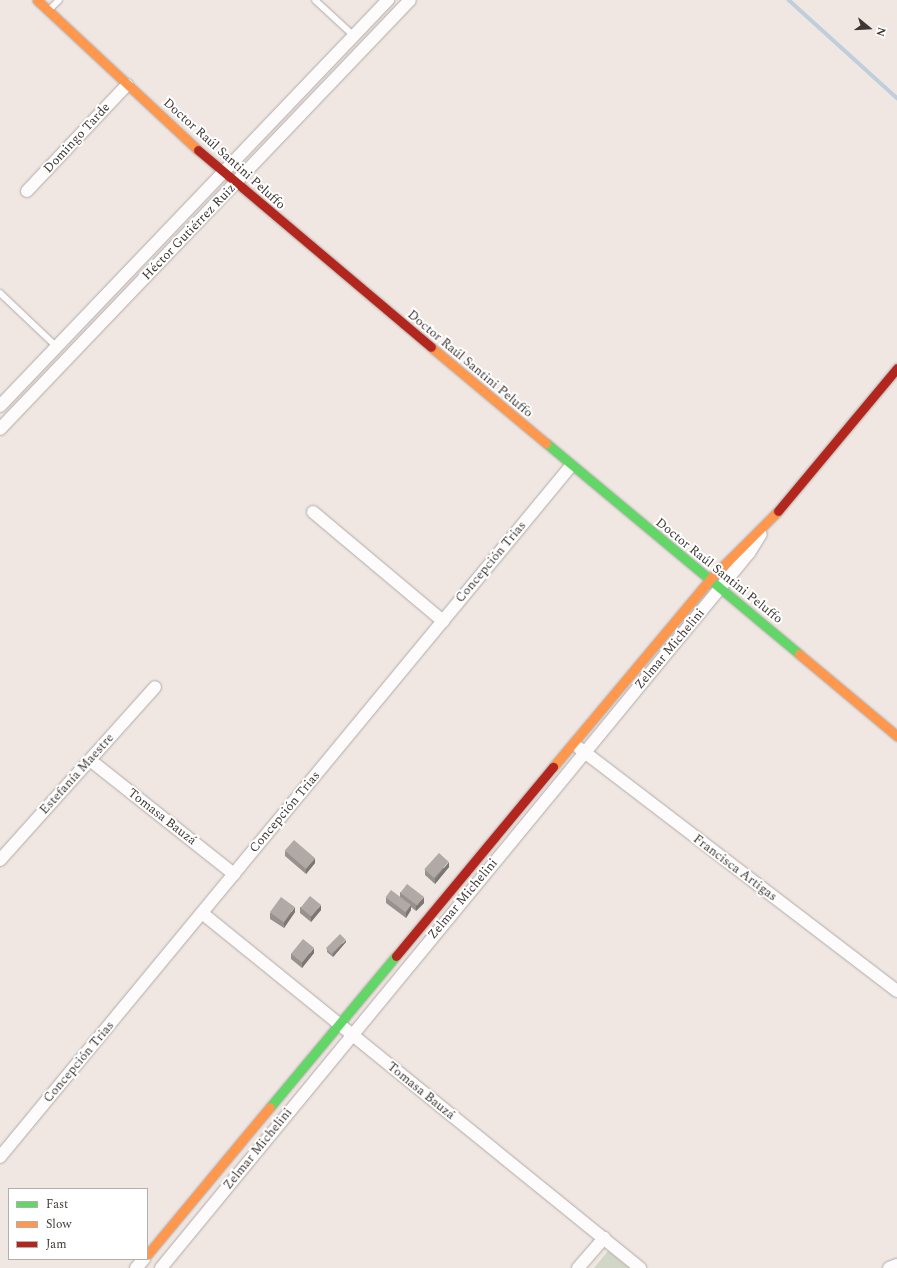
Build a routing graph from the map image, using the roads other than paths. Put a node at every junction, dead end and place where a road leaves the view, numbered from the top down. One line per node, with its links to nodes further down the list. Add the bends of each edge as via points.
1 (37, 0): 7 (street, Doctor Raúl Santini Peluffo)
2 (59, 0): 7 (lane)
3 (315, 0): 8 (lane)
4 (390, 0): 6 (street); 8 (street, Héctor Gutiérrez Ruiz)
5 (410, 0): 6 (street, Héctor Gutiérrez Ruiz)
6 (401, 9): 16 (street, Héctor Gutiérrez Ruiz)
7 (48, 11): 9 (street, Doctor Raúl Santini Peluffo)
8 (354, 36): 10 (street, Héctor Gutiérrez Ruiz)
9 (127, 85): 10 (street, Doctor Raúl Santini Peluffo); 11 (street, Domingo Tarde)
10 (223, 174): 13 (street, Héctor Gutiérrez Ruiz); 17 (street, Doctor Raúl Santini Peluffo)
11 (27, 191)
12 (0, 293): 13 (lane)
13 (57, 347): 15 (street, Héctor Gutiérrez Ruiz)
14 (897, 368): 19 (street, Zelmar Michelini)
15 (0, 406)
16 (0, 429)
17 (570, 467): 20 (street, Doctor Raúl Santini Peluffo); 22 (street, Concepción Trias)
18 (313, 512): 22 (street)
19 (764, 528): 20 (street, Zelmar Michelini, via 739,548); 21 (street, Zelmar Michelini, via 749,553)
20 (710, 580): 21 (street, Doctor Raúl Santini Peluffo); 25 (street, Zelmar Michelini)
21 (720, 588): 24 (street, Doctor Raúl Santini Peluffo); 26 (street, Zelmar Michelini)
22 (443, 621): 29 (street, Concepción Trias)
23 (155, 687): 27 (street, Estefanía Maestre)
24 (897, 736)
25 (573, 743): 26 (street, Francisca Artigas); 32 (street, Zelmar Michelini)
26 (584, 752): 31 (street, Francisca Artigas); 33 (street, Zelmar Michelini)
27 (90, 760): 28 (street, Estefanía Maestre); 29 (street, Tomasa Bauzá)
28 (0, 860)
29 (234, 874): 30 (street, Concepción Trias)
30 (202, 913): 32 (street, Tomasa Bauzá); 34 (street, Concepción Trias)
31 (897, 991)
32 (339, 1024): 33 (street, Tomasa Bauzá); 36 (street, Zelmar Michelini)
33 (351, 1035): 35 (street, Tomasa Bauzá); 40 (street, Zelmar Michelini)
34 (0, 1157)
35 (604, 1238): 41 (street); 42 (street, Tomasa Bauzá)
36 (148, 1254)
37 (143, 1260): 39 (street)
38 (897, 1265): 43 (street)
39 (136, 1268)
40 (161, 1268)
41 (578, 1268)
42 (640, 1268)
43 (889, 1268)

